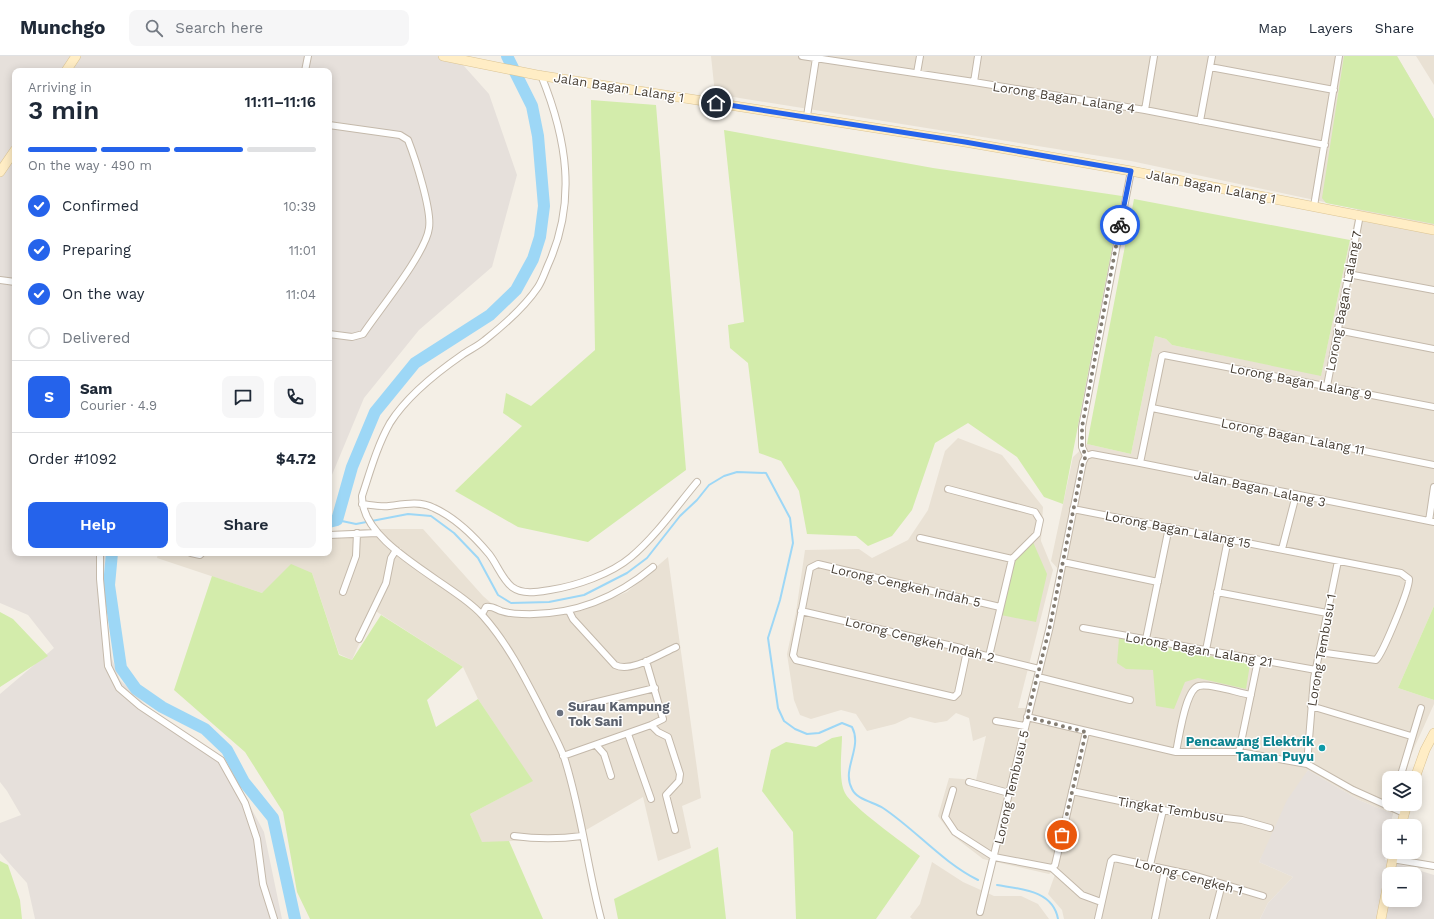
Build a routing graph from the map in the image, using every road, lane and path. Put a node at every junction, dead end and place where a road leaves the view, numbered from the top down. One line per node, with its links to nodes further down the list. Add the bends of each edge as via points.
1 (76, 56): 12 (main road)
2 (308, 56): 13 (street)
3 (442, 56): 15 (main road, Jalan Bagan Lalang 1)
4 (802, 56): 10 (street, Lorong Bagan Lalang 4)
5 (920, 56): 14 (street)
6 (978, 56): 16 (street)
7 (1154, 56): 18 (street)
8 (1212, 56): 11 (street)
9 (1339, 56): 17 (street)
10 (816, 58): 14 (street, Lorong Bagan Lalang 4); 19 (street)
11 (1210, 67): 17 (street); 20 (street)
12 (68, 68)
13 (306, 68)
14 (917, 73): 16 (street, Lorong Bagan Lalang 4)
15 (539, 75): 19 (main road, Jalan Bagan Lalang 1); 46 (street, via 555,118 566,173 565,214 556,248 538,286 520,310 484,341 433,377 405,404 390,423 378,448 362,496)
16 (974, 82): 18 (street, Lorong Bagan Lalang 4)
17 (1334, 90): 22 (street)
18 (1145, 110): 20 (street, Lorong Bagan Lalang 4)
19 (807, 116): 24 (main road, Jalan Bagan Lalang 1)
20 (1200, 121): 22 (street, Lorong Bagan Lalang 4)
21 (332, 125): 34 (street, via 400,135 408,140 429,212 429,228 422,248 363,334 352,337)
22 (1325, 145): 26 (street)
23 (12, 154): 25 (main road)
24 (1131, 171): 26 (main road, Jalan Bagan Lalang 1); 39 (street, via 1082,427 1082,447)
25 (0, 172)
26 (1314, 206): 27 (main road, Jalan Bagan Lalang 1)
27 (1360, 215): 28 (main road, Jalan Bagan Lalang 1); 29 (street, Lorong Bagan Lalang 7)
28 (1434, 230)
29 (1348, 274): 32 (street); 33 (street, Lorong Bagan Lalang 7)
30 (0, 280): 31 (street)
31 (12, 282)
32 (1434, 290)
33 (1337, 330): 35 (street); 36 (street, Lorong Bagan Lalang 7)
34 (332, 334)
35 (1434, 349)
36 (1327, 386): 37 (street, Lorong Bagan Lalang 9); 38 (street, Lorong Bagan Lalang 9, via 1168,354 1162,356)
37 (1434, 407)
38 (1152, 408): 40 (street); 41 (street, Lorong Bagan Lalang 11)
39 (1086, 456): 40 (street, Jalan Bagan Lalang 3, via 1092,454); 47 (street, Lorong Tembusu 5)
40 (1140, 463): 45 (street, Jalan Bagan Lalang 3)
41 (1434, 465)
42 (697, 482): 46 (street, via 659,528 620,565 577,584 531,593 512,587 490,555 468,531 433,507 421,503 388,506)
43 (1434, 487): 48 (street)
44 (948, 489): 58 (street, via 1035,512 1040,520 1037,534)
45 (1296, 495): 48 (street, Jalan Bagan Lalang 3); 55 (street)
46 (362, 504): 50 (street)
47 (1073, 509): 49 (street, Lorong Bagan Lalang 15); 60 (street, Lorong Tembusu 5)
48 (1431, 522)
49 (1169, 527): 54 (street, Lorong Bagan Lalang 15); 62 (street)
50 (376, 531): 51 (street); 56 (street)
51 (358, 533): 52 (street); 63 (street, via 356,556)
52 (332, 535)
53 (920, 538): 58 (street)
54 (1228, 539): 55 (street, Lorong Bagan Lalang 15); 64 (street)
55 (1282, 549): 59 (street, Lorong Bagan Lalang 15)
56 (396, 550): 69 (street); 71 (street, via 391,558 386,583)
57 (100, 556): 130 (street, via 108,666 118,688 140,706 221,760 245,803 258,839 263,884)
58 (1012, 559): 65 (street)
59 (1338, 561): 68 (street, Lorong Tembusu 1); 76 (street, Lorong Bagan Lalang 15, via 1401,573 1409,579 1409,584 1376,660)
60 (1063, 562): 62 (street); 80 (street, Lorong Tembusu 5)
61 (653, 567): 66 (street, via 619,592)
62 (1158, 582): 72 (street)
63 (343, 592)
64 (1217, 592): 68 (street); 74 (street)
65 (1000, 607): 67 (street, Lorong Cengkeh Indah 5, via 818,564 812,566 809,571); 77 (street)
66 (569, 611): 69 (street, via 517,614 491,606 486,607); 79 (street, via 573,619 615,665 630,668)
67 (801, 611): 75 (street, Lorong Cengkeh Indah 2); 75 (street, via 794,658 801,662 954,697 958,693)
68 (1327, 613): 76 (street, Lorong Tembusu 1)
69 (482, 614): 100 (street, via 497,632 525,677)
70 (1083, 628): 72 (street, Lorong Bagan Lalang 21)
71 (359, 639)
72 (1146, 639): 74 (street, Lorong Bagan Lalang 21)
73 (676, 647): 79 (street)
74 (1206, 650): 78 (street, Lorong Bagan Lalang 21)
75 (967, 651): 77 (street, Lorong Cengkeh Indah 2)
76 (1319, 652): 81 (street, Lorong Tembusu 1)
77 (989, 656): 80 (street, Lorong Cengkeh Indah 2)
78 (1258, 660): 81 (street, Lorong Bagan Lalang 21); 84 (street)
79 (646, 661): 83 (street)
80 (1040, 669): 82 (street, Lorong Tembusu 5)
81 (1316, 670): 87 (street, Lorong Tembusu 1)
82 (1038, 677): 85 (street); 89 (street, Lorong Tembusu 5)
83 (655, 688): 86 (street); 91 (street, via 663,719)
84 (1251, 695): 98 (street, via 1212,687 1194,688 1188,698); 99 (street)
85 (1130, 700)
86 (585, 705)
87 (1311, 706): 96 (street); 101 (street, Lorong Tembusu 1)
88 (1422, 708): 96 (street)
89 (1027, 717): 92 (street, Lorong Tembusu 5); 93 (street)
90 (996, 720): 92 (street)
91 (652, 726): 95 (street); 116 (street, via 668,736 680,774 679,781 666,795)
92 (1025, 726): 108 (street, Lorong Tembusu 5)
93 (1086, 732): 98 (street); 107 (street)
94 (1434, 733): 103 (main road)
95 (628, 734): 97 (street); 109 (street)
96 (1411, 736): 102 (street)
97 (596, 744): 100 (street); 104 (street, via 604,754)
98 (1176, 752): 99 (street)
99 (1239, 752): 101 (street)
100 (563, 756): 118 (street)
101 (1306, 764): 110 (street)
102 (1402, 771)
103 (1418, 771)
104 (611, 776)
105 (969, 782): 108 (street)
106 (953, 790): 119 (street, via 945,817 955,832)
107 (1072, 791): 111 (street, Tingkat Tembusu); 124 (street, via 1055,865)
108 (1009, 793): 119 (street, Lorong Tembusu 5)
109 (651, 799)
110 (1382, 801)
111 (1163, 810): 115 (street, Tingkat Tembusu, via 1242,820); 122 (street)
112 (1401, 811): 113 (street)
113 (1404, 813): 114 (main road)
114 (1403, 819)
115 (1270, 828)
116 (675, 830)
117 (514, 836): 118 (street, via 561,839)
118 (582, 836): 131 (street)
119 (994, 857): 124 (street); 129 (street, Lorong Tembusu 5)
120 (1392, 859): 135 (main road)
121 (1405, 859): 123 (street)
122 (1150, 864): 126 (street, Lorong Cengkeh 1); 128 (street, Lorong Cengkeh 1, via 1114,858 1111,861)
123 (1434, 866)
124 (1052, 868): 128 (street, via 1082,895)
125 (1164, 875): 133 (street)
126 (1222, 884): 127 (street, Lorong Cengkeh 1); 134 (street)
127 (1263, 896)
128 (1101, 902): 132 (street)
129 (980, 912)
130 (274, 919)
131 (600, 919)
132 (1098, 919)
133 (1155, 919)
134 (1213, 919)
135 (1381, 919)

